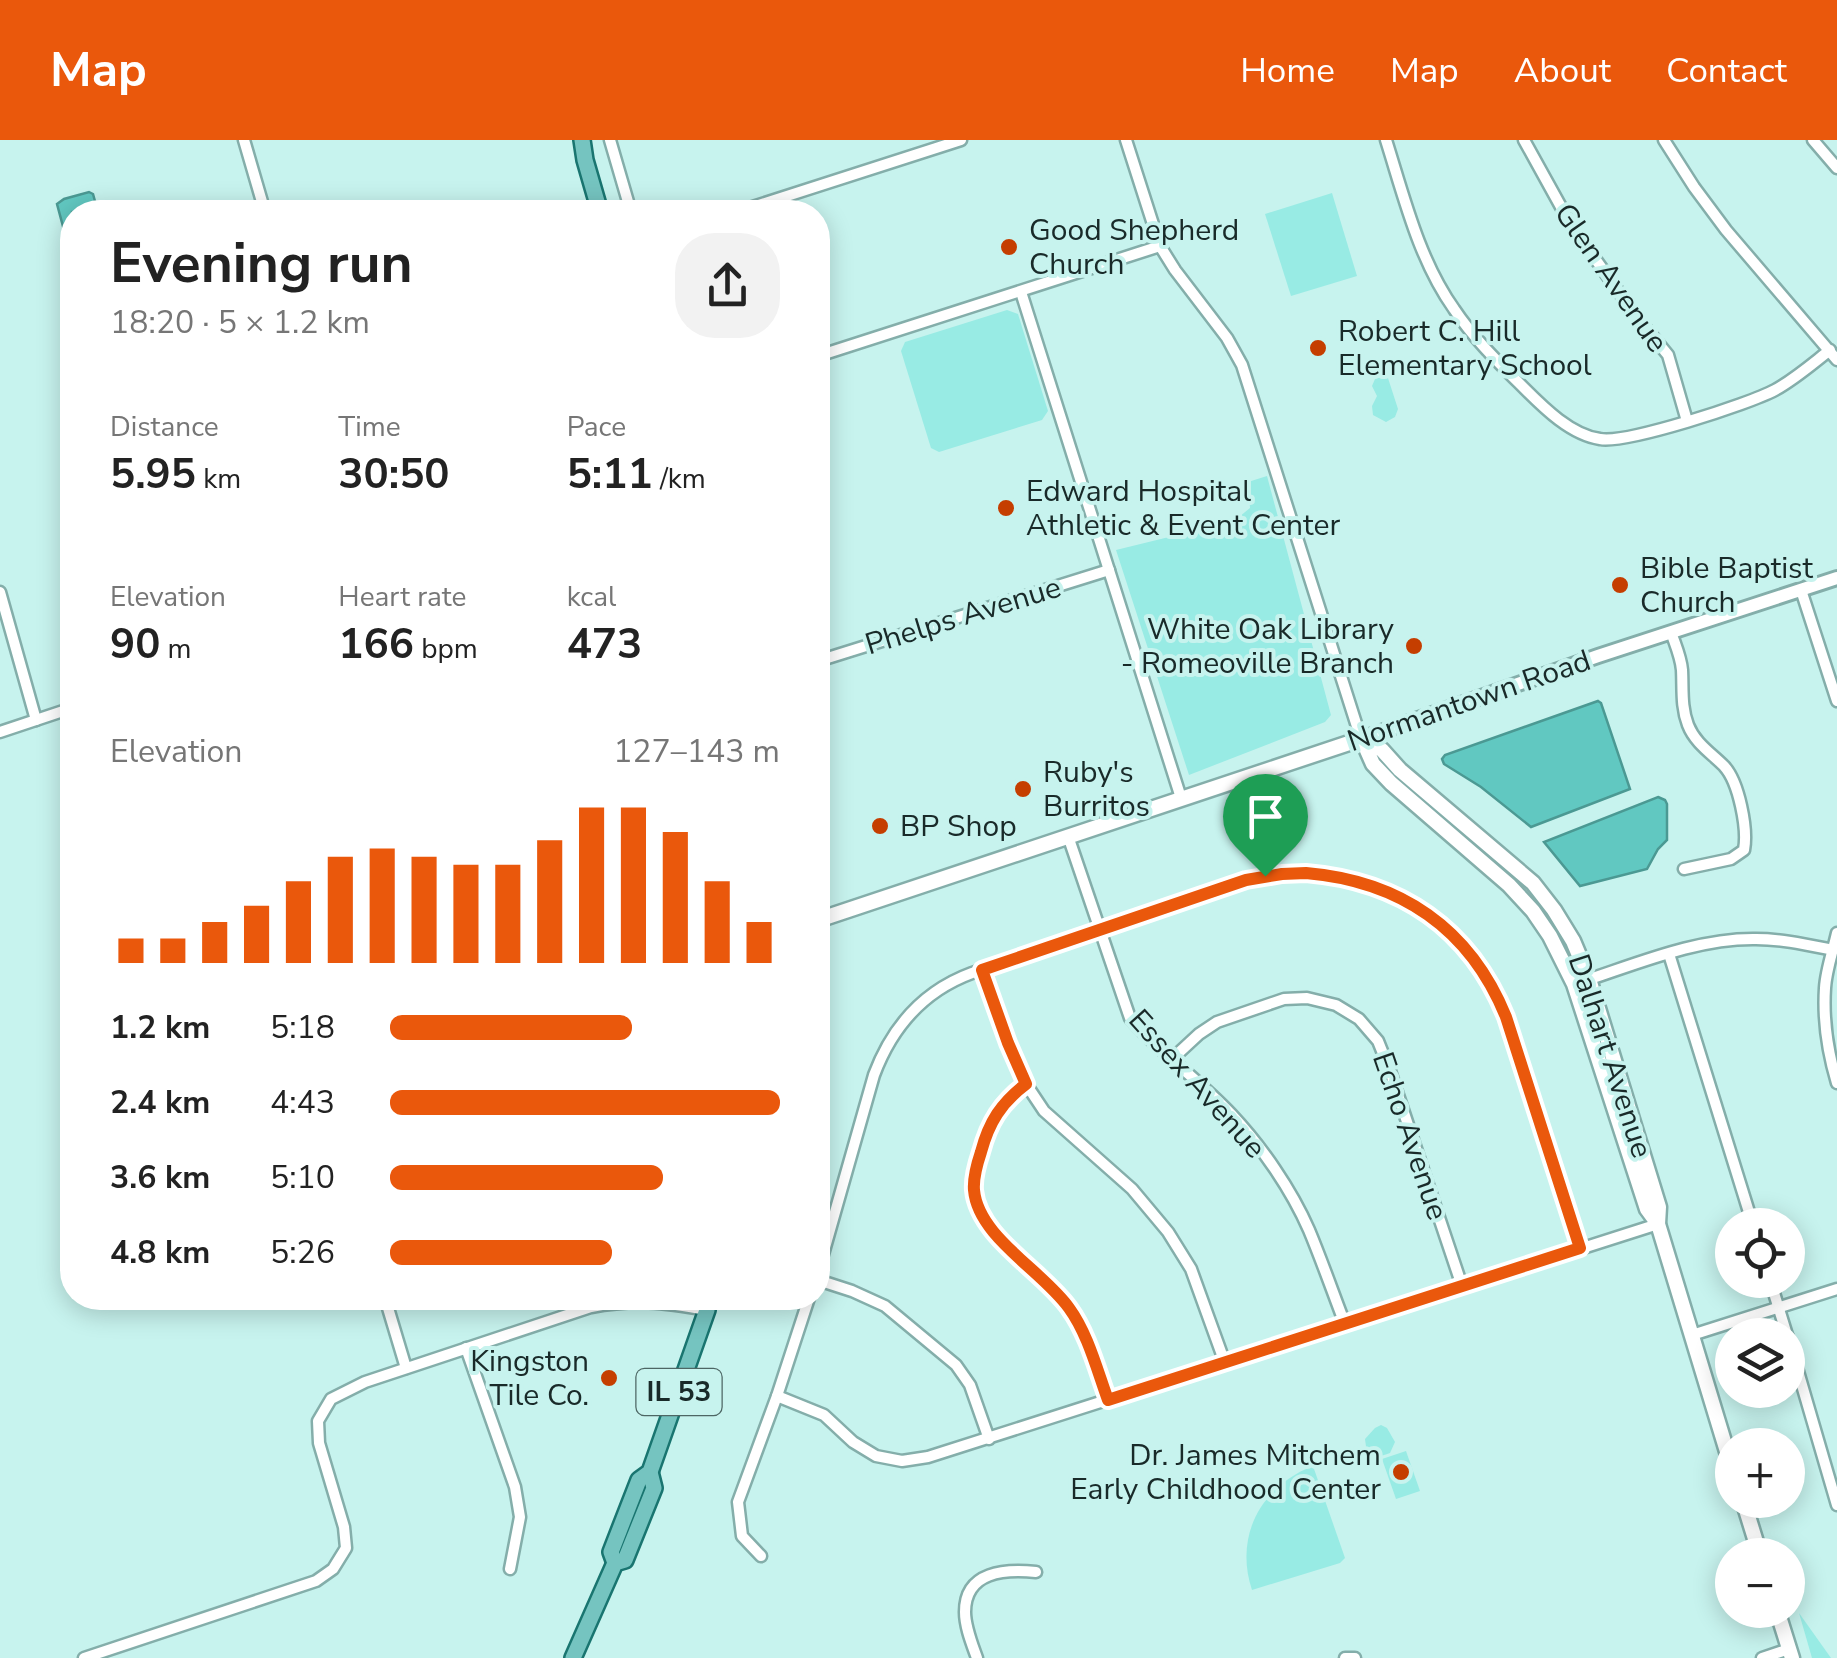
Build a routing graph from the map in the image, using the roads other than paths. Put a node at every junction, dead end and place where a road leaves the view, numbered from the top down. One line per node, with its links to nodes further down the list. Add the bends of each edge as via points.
1 (244, 140): 11 (street)
2 (578, 140): 12 (main road)
3 (610, 140): 13 (street)
4 (962, 140): 14 (street)
5 (1126, 140): 15 (street, Dalhart Avenue)
6 (1386, 140): 19 (street, via 1427,260 1452,308 1536,400 1600,440)
7 (1524, 140): 19 (street, Glen Avenue, via 1571,225 1668,355)
8 (1664, 140): 18 (street, via 1726,230)
9 (1813, 140): 10 (street)
10 (1837, 168)
11 (262, 200)
12 (597, 200)
13 (628, 200)
14 (774, 200)
15 (1160, 246): 16 (street); 30 (street, Dalhart Avenue, via 1242,366)
16 (1021, 292): 17 (street); 20 (street)
17 (830, 352)
18 (1834, 355): 19 (street, via 1751,401)
19 (1687, 420)
20 (1109, 570): 25 (street, Phelps Avenue); 31 (street)
21 (1837, 578): 22 (street, Normantown Road)
22 (1801, 590): 24 (street, Normantown Road); 26 (street)
23 (0, 592): 28 (street)
24 (1671, 632): 30 (street, Normantown Road); 33 (street, via 1682,665 1686,722 1728,769 1746,837 1744,850 1731,859)
25 (830, 657)
26 (1837, 701)
27 (60, 712): 28 (street)
28 (36, 720): 29 (street)
29 (0, 732)
30 (1361, 738): 31 (main road, Normantown Road); 40 (main road, Dalhart Avenue, via 1533,884 1554,910); 41 (main road, Dalhart Avenue, via 1390,783 1533,911)
31 (1180, 798): 32 (main road, Normantown Road)
32 (1068, 836): 34 (main road, Normantown Road); 35 (street, Essex Avenue)
33 (1684, 869)
34 (830, 916)
35 (1098, 929): 39 (street); 42 (street, Essex Avenue, via 1130,1018); 48 (street, via 1282,874 1346,878 1420,908 1464,947 1500,1004)
36 (1837, 933): 37 (street)
37 (1833, 950): 38 (street, via 1757,938); 43 (street, via 1826,1028)
38 (1669, 954): 40 (street); 45 (street)
39 (982, 970): 44 (street); 47 (street, via 925,998 882,1052)
40 (1589, 980): 41 (street); 46 (main road, Dalhart Avenue, via 1659,1207)
41 (1574, 984): 46 (main road, Dalhart Avenue, via 1647,1209)
42 (1172, 1059): 50 (street, Echo Avenue, via 1217,1022 1284,999 1321,1000 1359,1019 1390,1070); 59 (street, Essex Avenue, via 1232,1115 1284,1184)
43 (1837, 1083)
44 (1026, 1084): 62 (street, via 1044,1110 1168,1232 1191,1270); 66 (street, via 990,1123 975,1198 995,1233 1072,1311)
45 (1748, 1208)
46 (1658, 1224): 48 (street); 60 (main road, Dalhart Avenue)
47 (830, 1231)
48 (1580, 1248): 50 (street)
49 (830, 1284): 68 (street, via 885,1306 956,1366)
50 (1462, 1286): 59 (street)
51 (1837, 1288): 53 (street)
52 (1775, 1298): 53 (street)
53 (1778, 1307): 58 (street); 60 (street)
54 (389, 1310): 63 (street)
55 (582, 1310): 61 (street)
56 (704, 1310): 76 (main road, IL 53, via 650,1472 639,1480 610,1552 615,1564)
57 (805, 1310): 64 (street)
58 (1781, 1318)
59 (1345, 1324): 62 (street)
60 (1692, 1335): 67 (main road, Dalhart Avenue)
61 (466, 1348): 63 (street); 71 (street, via 520,1517)
62 (1225, 1363): 66 (street)
63 (406, 1368): 75 (street, via 341,1392 318,1421 344,1527 346,1548 333,1569 316,1581)
64 (778, 1396): 68 (street, via 824,1414 876,1456 902,1461); 70 (street, via 738,1502 742,1536)
65 (1805, 1397): 69 (street)
66 (1108, 1400): 68 (street)
67 (1720, 1428)
68 (990, 1439)
69 (1837, 1505)
70 (761, 1556)
71 (510, 1569)
72 (1036, 1572): 77 (street, via 986,1576 970,1590 964,1611)
73 (1783, 1628): 74 (main road)
74 (1791, 1654): 80 (street)
75 (84, 1658)
76 (573, 1658)
77 (976, 1658)
78 (1345, 1658): 79 (street)
79 (1356, 1658)
80 (1762, 1658)

